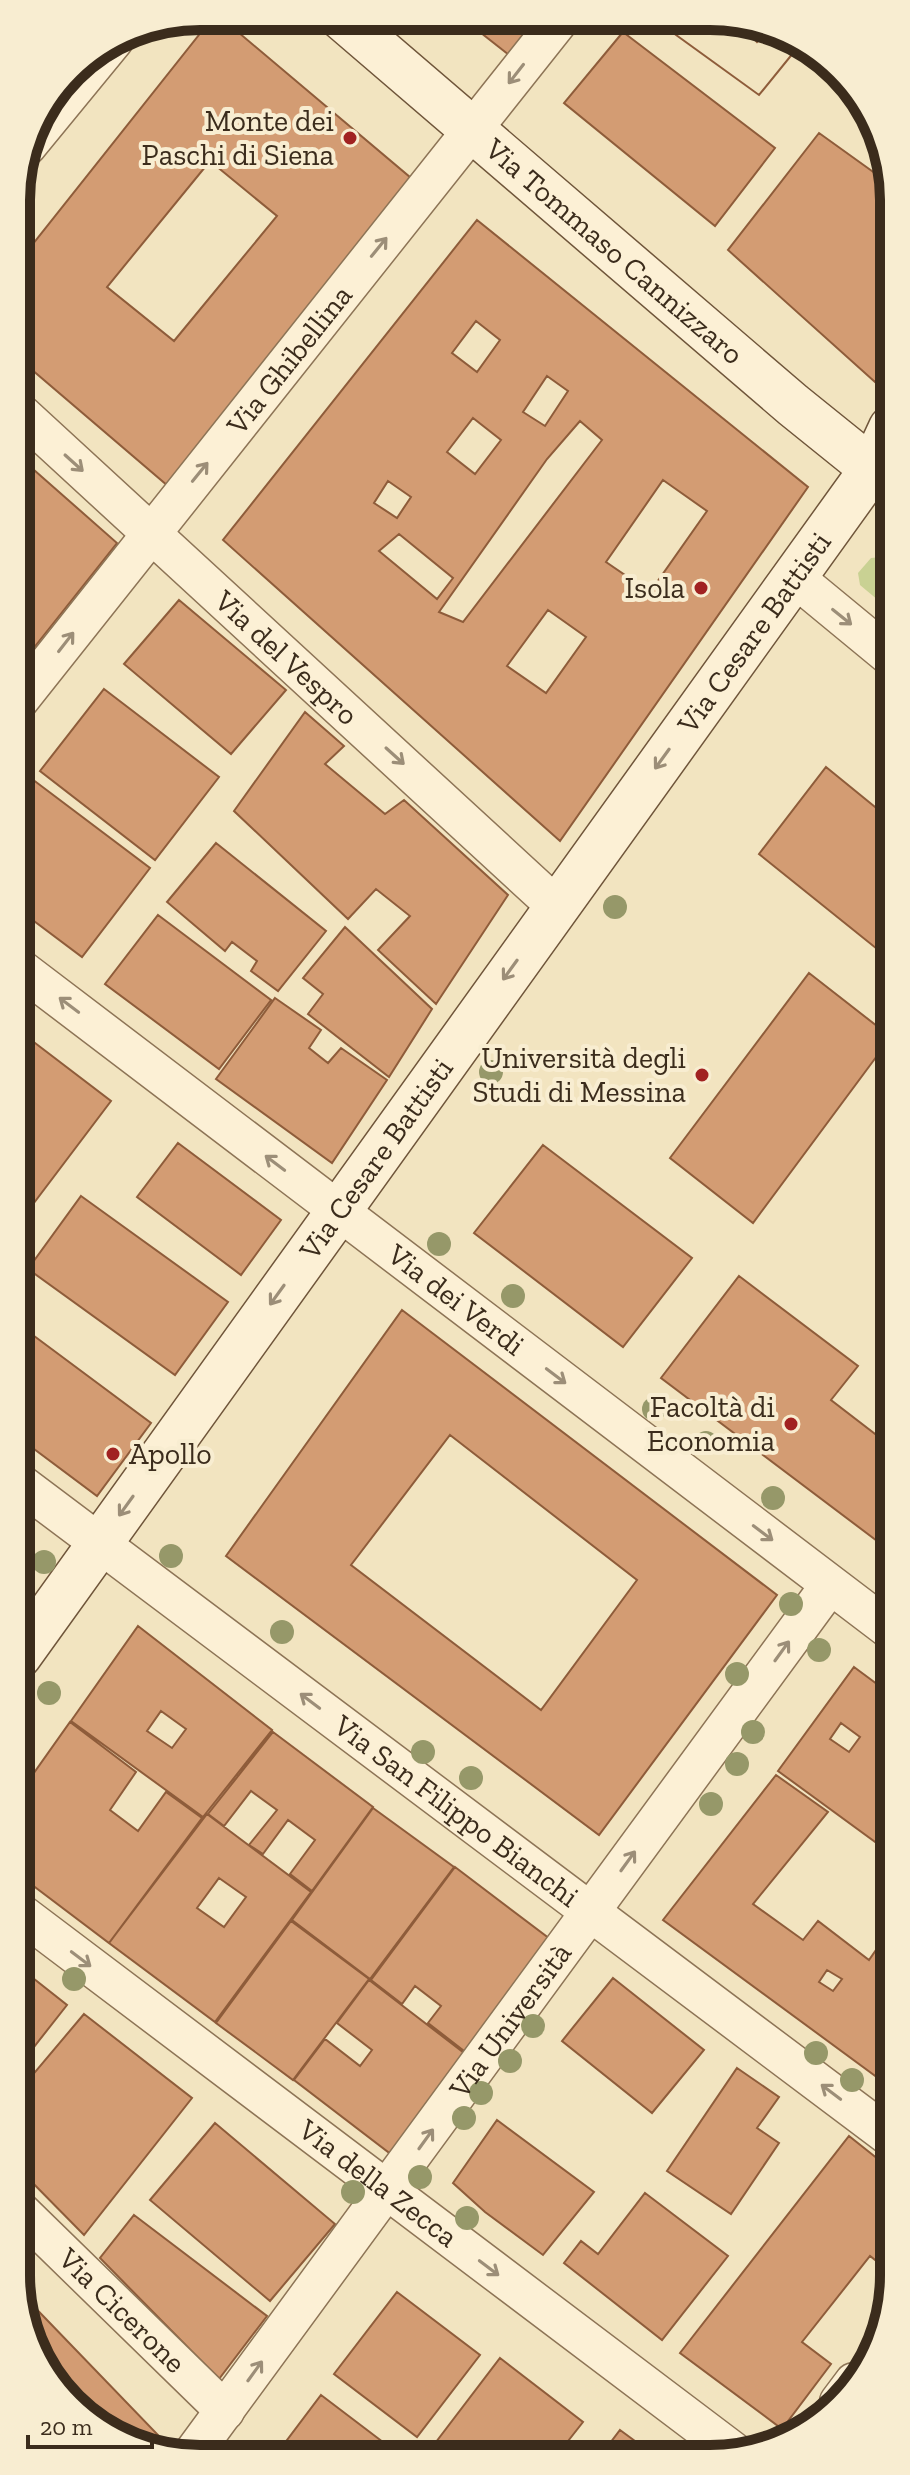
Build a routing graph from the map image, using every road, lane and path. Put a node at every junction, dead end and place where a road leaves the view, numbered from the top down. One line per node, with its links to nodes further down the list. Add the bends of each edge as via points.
1 (356, 30): 5 (main road, Via Tommaso Cannizzaro)
2 (551, 30): 5 (street, Via Ghibellina, one-way to 5)
3 (87, 73): 4 (street)
4 (55, 111)
5 (472, 130): 7 (main road, Via Tommaso Cannizzaro, via 793,405); 9 (street, Via Ghibellina, one-way to 5)
6 (30, 422): 9 (street, Via del Vespro, one-way to 9)
7 (880, 466)
8 (880, 475): 10 (main road, Via Cesare Battisti)
9 (152, 533): 12 (street, Via Ghibellina, one-way to 9); 13 (street, Via del Vespro, one-way to 13)
10 (794, 577): 11 (street, one-way to 11); 13 (main road, Via Cesare Battisti, one-way to 13)
11 (880, 648)
12 (30, 687)
13 (556, 906): 15 (main road, Via Cesare Battisti, one-way to 15)
14 (30, 976): 15 (street, Via dei Verdi, one-way to 14)
15 (338, 1210): 17 (main road, Via Cesare Battisti, one-way to 17); 18 (street, Via dei Verdi, one-way to 18)
16 (30, 1491): 17 (street, Via San Filippo Bianchi)
17 (99, 1543): 20 (main road, Via Cesare Battisti); 21 (street, Via San Filippo Bianchi, one-way to 17)
18 (830, 1585): 19 (street, Via dei Verdi); 21 (street, Via Università, one-way to 18)
19 (880, 1622)
20 (30, 1640)
21 (591, 1912): 23 (street, Via San Filippo Bianchi, one-way to 21); 24 (street, Via Università, one-way to 21)
22 (30, 1920): 24 (street, Via della Zecca, one-way to 24)
23 (880, 2129)
24 (388, 2191): 26 (street, Via Università, one-way to 24); 28 (street, Via della Zecca, one-way to 28)
25 (30, 2221): 26 (street, Via Cicerone)
26 (225, 2411): 27 (street, Via Università)
27 (199, 2445)
28 (724, 2445)

